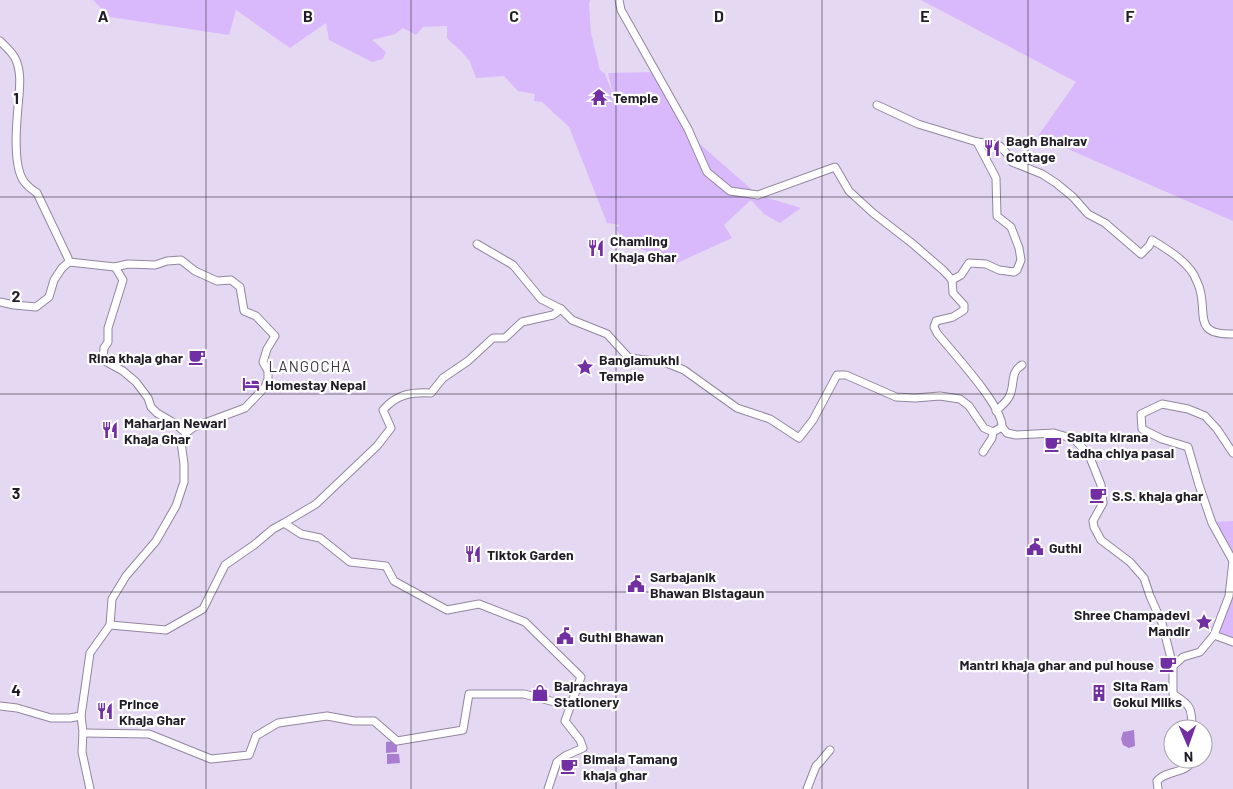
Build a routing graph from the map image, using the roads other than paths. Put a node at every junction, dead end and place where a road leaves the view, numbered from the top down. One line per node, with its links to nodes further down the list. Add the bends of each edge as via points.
1 (619, 0): 8 (street, via 621,10 688,129 707,172 730,191 758,195 835,167 849,191)
2 (0, 41): 6 (street, via 15,58 20,80 16,132 21,175 36,193)
3 (877, 105): 4 (street, via 918,124)
4 (977, 142): 8 (street, via 996,178 997,216 1011,227 1021,260 1014,272 969,263 961,275); 11 (street, via 1000,146 1012,162 1056,183 1088,214 1106,223 1141,254 1152,240 1183,262 1200,289 1204,323 1212,331)
5 (477, 244): 10 (street, via 513,266 541,299)
6 (69, 262): 7 (street); 9 (street, via 54,280 49,296 36,307)
7 (115, 267): 16 (street, via 123,280 108,328 104,360 123,370 136,382 157,413); 16 (street, via 181,260 217,281 231,280 240,288 244,311 256,316 275,336 263,362 268,371 265,388 245,408)
8 (952, 280): 13 (street, via 953,292 964,305 964,310 936,321 934,327 989,397)
9 (0, 302)
10 (560, 309): 15 (street, via 572,320 607,334 629,358 664,362 684,370 737,408 770,419 799,438 813,420 837,375 846,375 896,397 960,399 984,428); 19 (street, via 553,315 522,322 505,338 493,338 443,378 431,392 413,392 387,405 383,410 391,428 377,446 316,504)
11 (1233, 334)
12 (1022, 364): 13 (street, via 1013,375 1010,395)
13 (996, 411): 14 (street)
14 (1002, 427): 15 (street); 24 (street, via 1007,433 1054,433 1074,439 1089,455 1101,485 1103,503 1093,521 1094,527 1101,540 1130,562 1144,578 1162,623)
15 (993, 432): 17 (street)
16 (186, 433): 21 (street, via 181,442 184,482 176,506 156,541 126,576 112,599)
17 (983, 452)
18 (1233, 453): 20 (street, via 1205,416 1162,404 1141,414 1142,429 1188,447 1212,523)
19 (284, 523): 21 (street, via 224,565 203,609 166,630); 26 (street, via 301,534 320,538 350,562 386,566 394,581 447,610 479,604 525,622 581,678)
20 (1233, 561): 22 (street, via 1229,596)
21 (110, 626): 27 (street, via 90,653)
22 (1214, 635): 23 (street); 24 (street, via 1200,652 1183,657)
23 (1233, 642)
24 (1173, 666): 28 (street, via 1173,694 1187,703)
25 (0, 706): 27 (street, via 51,718)
26 (570, 706): 29 (street, via 524,694 469,694 463,730 397,741 374,720 354,721 327,716 278,723 256,736 249,755 211,758 149,734); 33 (street, via 565,721 583,748 557,762)
27 (81, 716): 29 (street)
28 (1192, 719)
29 (83, 732): 32 (street, via 82,752)
30 (830, 750): 34 (street, via 816,766)
31 (1184, 769): 35 (street, via 1160,777)
32 (90, 789)
33 (548, 789)
34 (807, 789)
35 (1158, 789)

